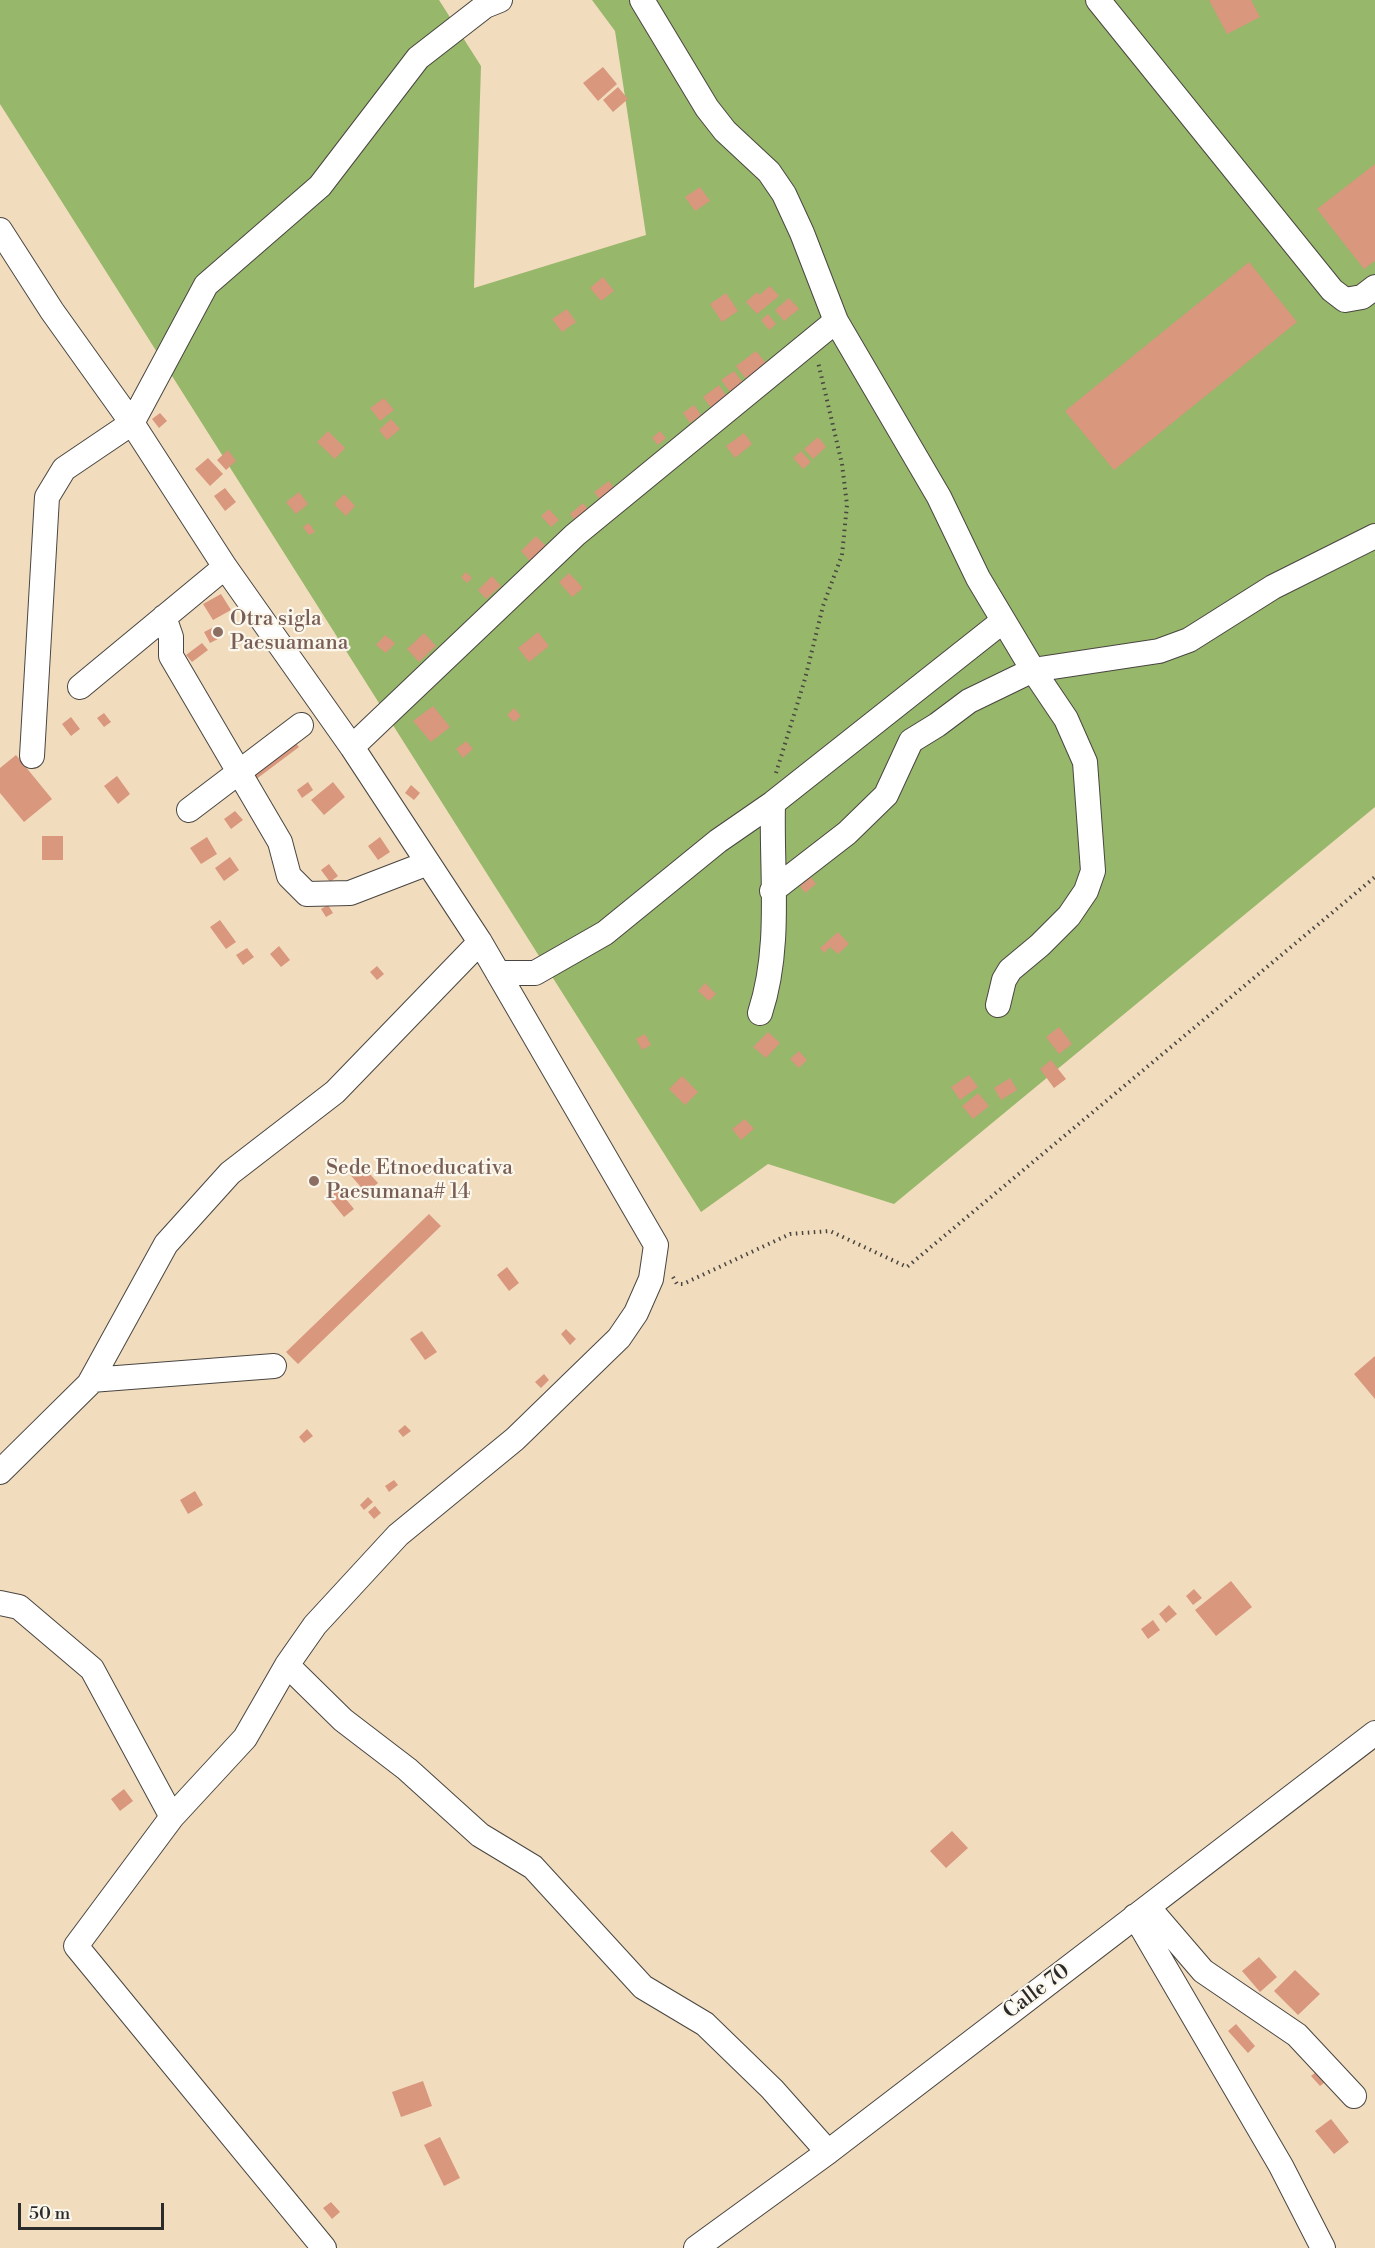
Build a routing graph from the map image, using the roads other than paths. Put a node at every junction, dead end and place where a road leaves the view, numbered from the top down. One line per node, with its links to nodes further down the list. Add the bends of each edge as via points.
1 (500, 0): 7 (street, via 485,6 418,58 320,186 206,285)
2 (642, 0): 6 (street, via 707,108 725,131 769,172 784,194)
3 (1098, 0): 5 (street, via 1332,291 1346,300 1362,297)
4 (0, 230): 7 (street)
5 (1375, 287)
6 (836, 321): 11 (street, via 939,497); 15 (street, via 575,535)
7 (132, 423): 9 (street); 16 (street, via 64,469 47,497)
8 (1375, 536): 12 (street, via 1273,587 1189,640 1159,651)
9 (225, 567): 10 (street); 15 (street)
10 (164, 617): 13 (street); 17 (street, via 171,638 171,656)
11 (1003, 621): 12 (street); 18 (street)
12 (1033, 670): 21 (street, via 969,701 916,736 886,795 847,833); 24 (street, via 1065,719 1085,762 1093,872 1069,916 1010,970)
13 (80, 687)
14 (301, 725): 17 (street)
15 (352, 747): 20 (street)
16 (32, 756)
17 (240, 771): 19 (street); 20 (street, via 280,842 289,876 307,894 350,893)
18 (773, 803): 21 (street); 23 (street, via 718,841 605,933 535,973)
19 (189, 810)
20 (428, 864): 22 (street)
21 (772, 891): 25 (street, via 775,930)
22 (480, 942): 23 (street); 27 (street, via 335,1092 230,1173 166,1244)
23 (498, 973): 30 (street, via 656,1245 651,1279 636,1313 618,1338 514,1439 398,1535 315,1625)
24 (998, 1005)
25 (760, 1013)
26 (274, 1366): 27 (street)
27 (91, 1380): 28 (street)
28 (0, 1472)
29 (0, 1603): 32 (street, via 19,1607 92,1668)
30 (287, 1665): 32 (street, via 245,1738); 35 (street, via 343,1720 407,1769 480,1835 533,1867 643,1987 705,2024)
31 (1375, 1733): 33 (street, Calle 70)
32 (172, 1817): 36 (street, via 76,1946)
33 (1141, 1912): 34 (street, via 1203,1971 1297,2035); 35 (street, Calle 70); 38 (street)
34 (1354, 2096)
35 (828, 2152): 37 (street, Calle 70)
36 (324, 2248)
37 (696, 2248)
38 (1323, 2248)

